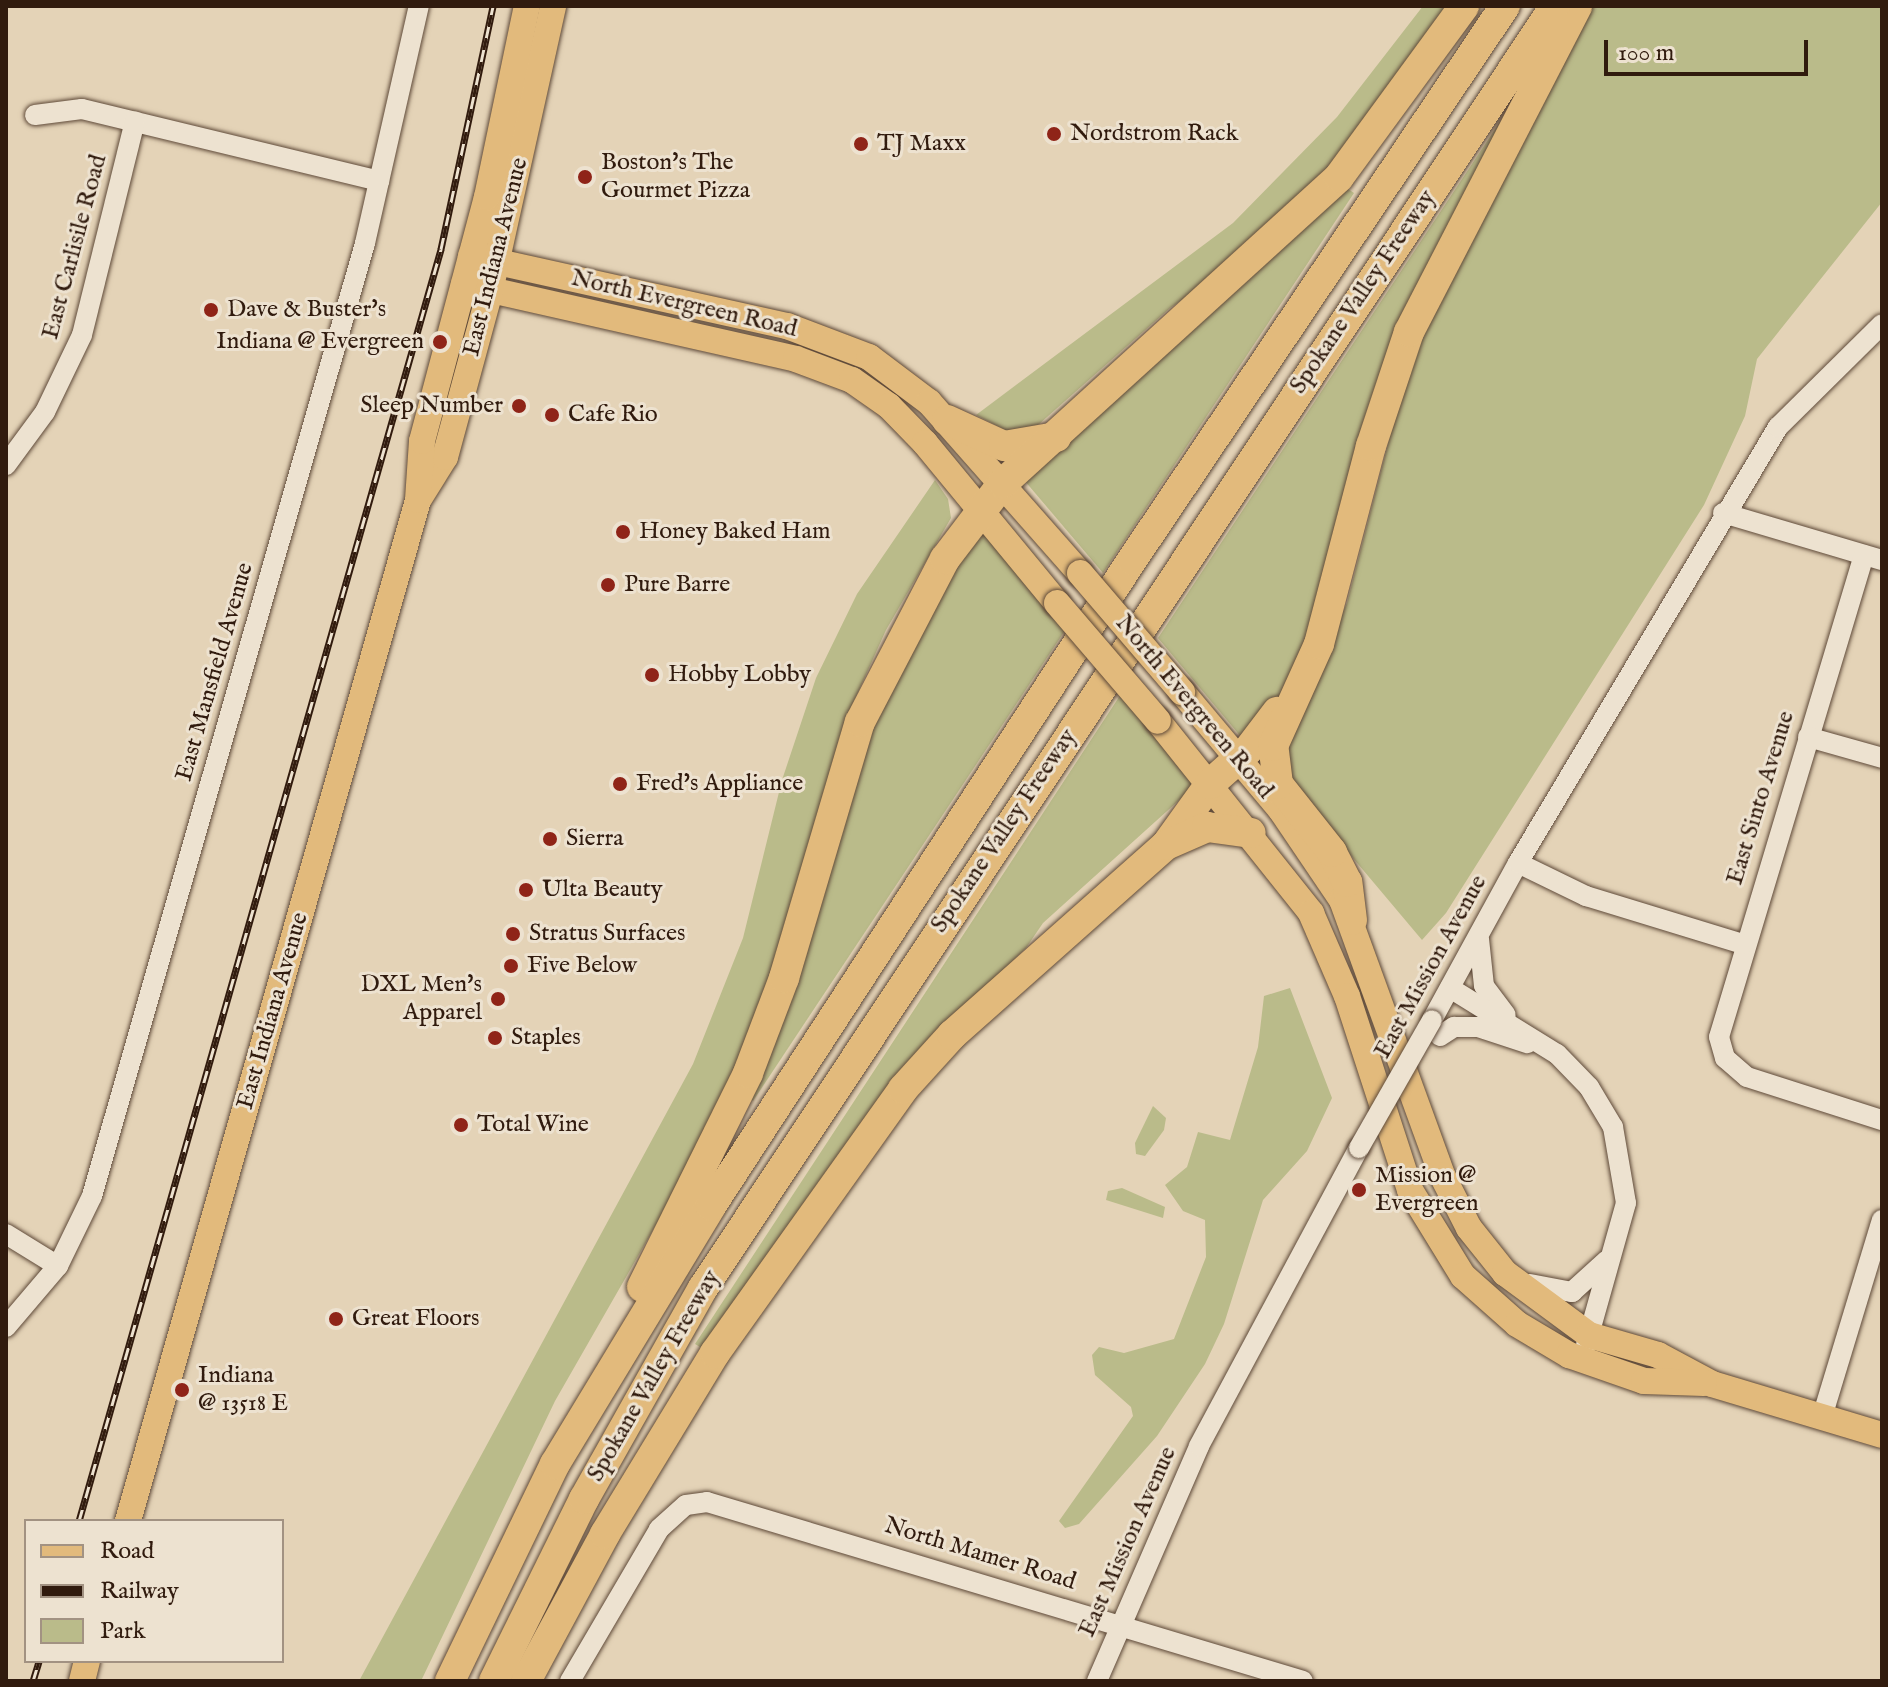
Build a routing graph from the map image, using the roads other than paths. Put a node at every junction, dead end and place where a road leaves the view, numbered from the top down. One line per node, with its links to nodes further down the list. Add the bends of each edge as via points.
1 (419, 6): 10 (street, East Mansfield Avenue)
2 (527, 6): 11 (main road, East Indiana Avenue)
3 (553, 6): 12 (main road, East Indiana Avenue)
4 (1464, 6): 17 (highway, via 1339,177)
5 (1505, 6): 48 (highway, Spokane Valley Freeway, via 1123,573)
6 (1555, 6): 55 (highway, Spokane Valley Freeway, via 703,1288 617,1438)
7 (1577, 6): 24 (highway, via 1409,332 1371,446 1332,601)
8 (35, 115): 9 (street, via 82,109)
9 (135, 121): 10 (street); 18 (street, East Carlisile Road, via 82,335 45,412)
10 (379, 181): 43 (street, East Mansfield Avenue, via 106,1149 92,1196)
11 (471, 256): 12 (main road, North Evergreen Road); 13 (main road, East Indiana Avenue)
12 (498, 262): 14 (main road, East Indiana Avenue); 16 (main road, North Evergreen Road, via 830,340 889,370)
13 (464, 284): 14 (main road, North Evergreen Road); 20 (main road, East Indiana Avenue, via 422,441)
14 (490, 291): 20 (main road, East Indiana Avenue, via 445,457); 21 (main road, North Evergreen Road, via 796,359 852,380 889,406)
15 (1882, 324): 22 (street, East Mission Avenue, via 1778,427)
16 (947, 420): 17 (highway, via 1004,446); 19 (main road, North Evergreen Road)
17 (1058, 437): 19 (highway)
18 (6, 465)
19 (1003, 483): 21 (highway); 27 (main road, North Evergreen Road, bridge)
20 (418, 500): 52 (main road, East Indiana Avenue)
21 (981, 509): 28 (main road, North Evergreen Road, bridge); 48 (highway, via 945,559 860,722 784,978 748,1073 647,1274)
22 (1723, 513): 23 (street); 31 (street, East Mission Avenue)
23 (1873, 558): 25 (street, East Sinto Avenue)
24 (1305, 674): 27 (highway); 32 (highway, via 1278,730 1271,761 1278,784 1332,852 1347,882)
25 (1808, 737): 26 (street); 34 (street, East Sinto Avenue)
26 (1882, 758)
27 (1237, 759): 28 (highway); 32 (main road, North Evergreen Road, via 1281,810)
28 (1210, 784): 29 (main road, North Evergreen Road); 30 (highway)
29 (1251, 833): 30 (highway, via 1207,827); 47 (main road, North Evergreen Road, via 1299,895 1325,942 1410,1190 1436,1238 1490,1303)
30 (1166, 845): 56 (highway, via 952,1035 903,1089 772,1269 681,1406)
31 (1518, 863): 33 (street, East Mission Avenue); 34 (street, via 1586,896)
32 (1352, 920): 44 (main road, North Evergreen Road, via 1442,1175 1469,1228)
33 (1479, 935): 35 (street, East Mission Avenue); 36 (street, via 1484,986)
34 (1743, 944): 39 (street, East Sinto Avenue, via 1722,1020 1725,1058 1747,1077)
35 (1450, 988): 36 (street); 37 (street, East Mission Avenue)
36 (1514, 1025): 38 (street)
37 (1436, 1028): 38 (street, via 1478,1027); 53 (street, East Mission Avenue, bridge, via 1394,1088 1247,1350)
38 (1557, 1054): 42 (street, via 1589,1087 1613,1127 1626,1203)
39 (1882, 1120)
40 (1882, 1220): 50 (street)
41 (6, 1234): 43 (street)
42 (1615, 1251): 44 (street, via 1594,1277 1572,1292 1554,1293); 46 (street)
43 (58, 1266): 45 (street, East Mansfield Avenue)
44 (1505, 1273): 46 (main road, North Evergreen Road)
45 (6, 1327)
46 (1589, 1335): 47 (street); 49 (main road, North Evergreen Road, via 1658,1355)
47 (1581, 1360): 49 (main road, North Evergreen Road, via 1644,1381)
48 (605, 1376): 54 (highway, Spokane Valley Freeway, via 508,1555)
49 (1712, 1384): 50 (main road, North Evergreen Road)
50 (1822, 1417): 51 (main road, North Evergreen Road)
51 (1882, 1435)
52 (129, 1519)
53 (1119, 1624): 57 (street, North Mamer Road, via 707,1502 686,1505 659,1529); 58 (street, East Mission Avenue); 59 (street, North Mamer Road)
54 (450, 1681)
55 (494, 1681)
56 (526, 1681)
57 (570, 1681)
58 (1097, 1681)
59 (1303, 1681)

